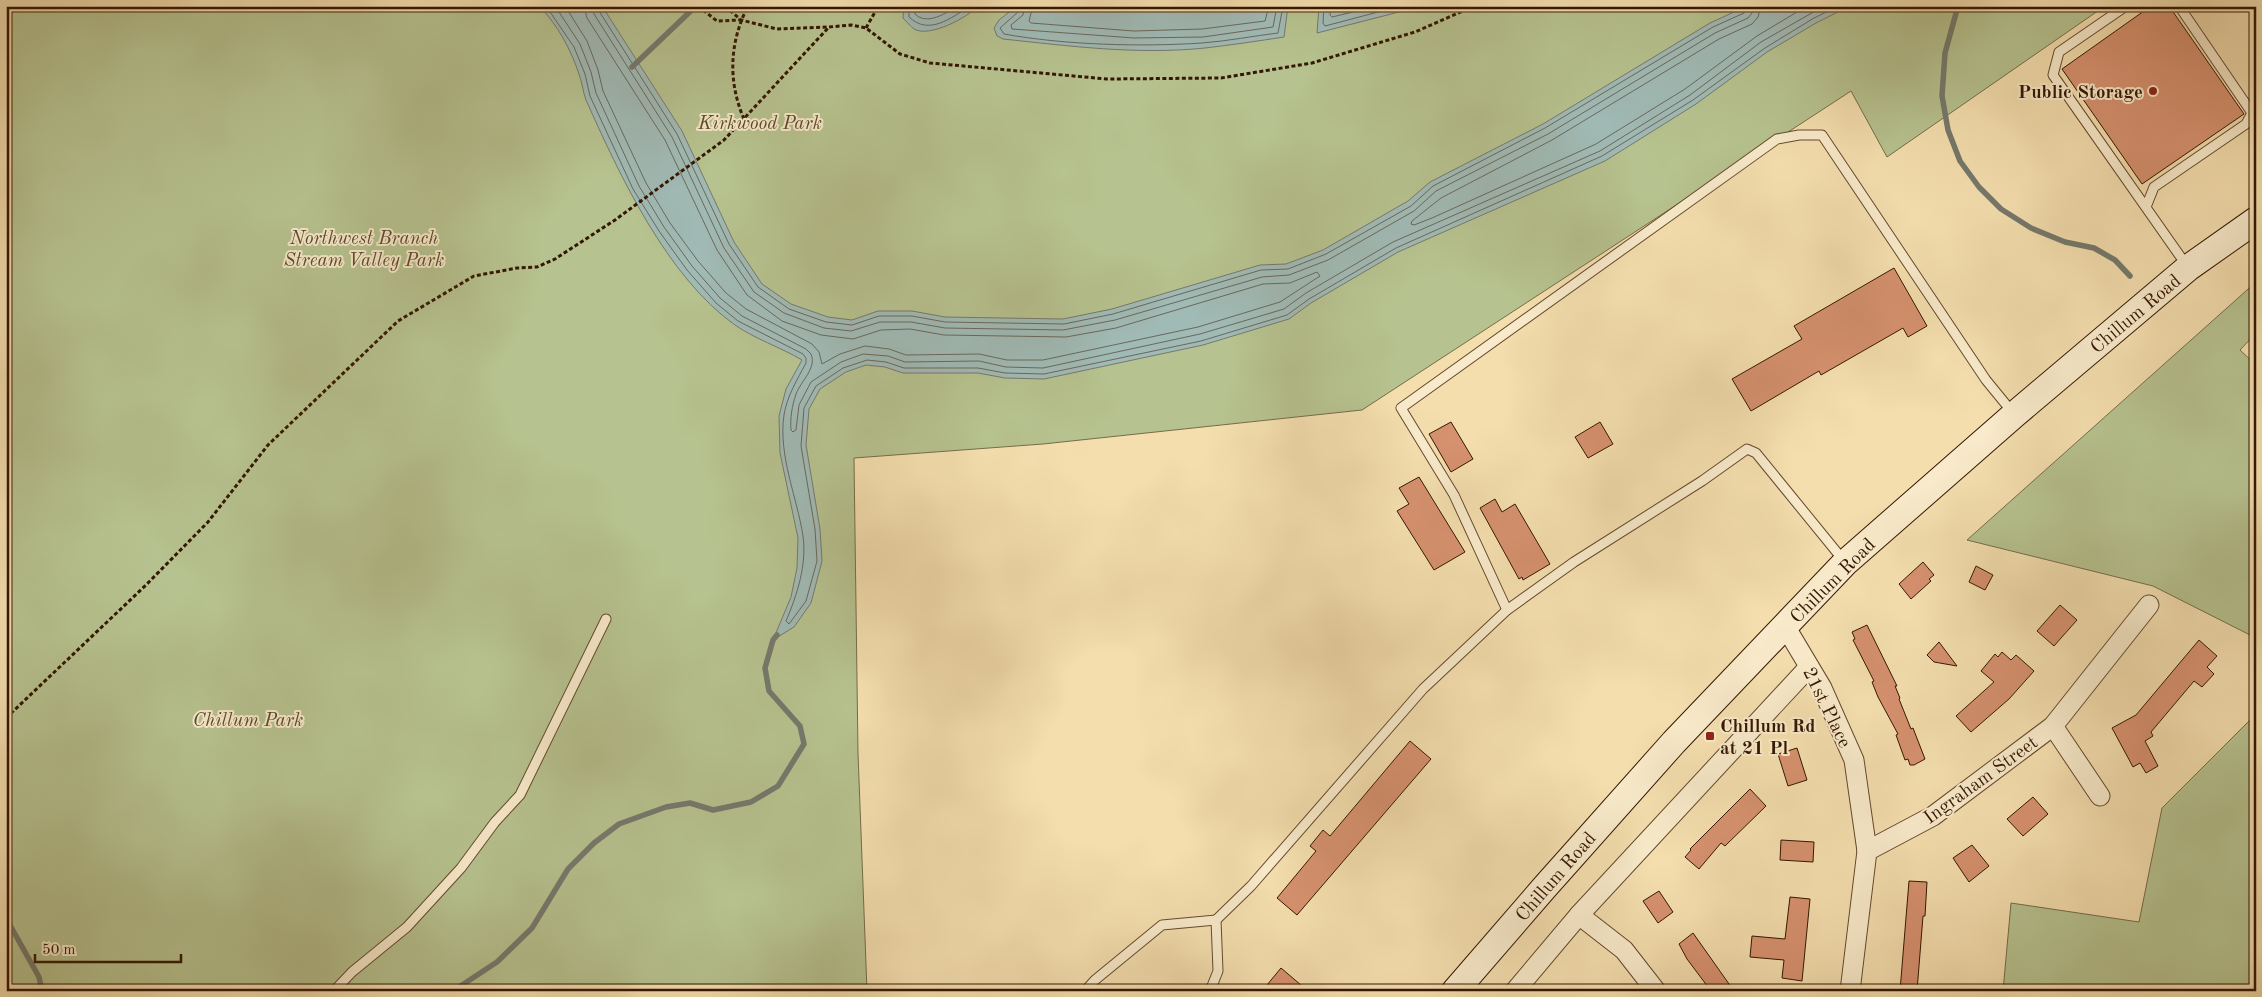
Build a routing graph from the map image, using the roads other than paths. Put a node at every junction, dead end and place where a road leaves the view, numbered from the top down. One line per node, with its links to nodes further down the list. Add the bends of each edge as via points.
1 (2126, 6): 3 (lane, via 2059,52 2053,75)
2 (2179, 6): 3 (lane, via 2252,114 2246,124 2154,187)
3 (2146, 207): 5 (lane)
4 (2256, 220): 5 (main road, Chillum Road)
5 (2188, 268): 6 (main road, Chillum Road)
6 (2014, 415): 7 (main road, Chillum Road); 9 (lane, via 1986,380 1822,135 1777,139 1401,408 1454,495)
7 (1846, 563): 9 (lane, via 1756,453 1747,449 1574,562); 11 (main road, Chillum Road)
8 (2149, 605): 13 (street, Ingraham Street)
9 (1507, 610): 17 (lane, via 1423,689 1251,886)
10 (606, 620): 18 (lane, via 520,795 494,822 461,868 407,927)
11 (1785, 626): 12 (street, 21st Place); 21 (main road, Chillum Road, via 1674,742)
12 (1809, 667): 15 (street, 21st Place, via 1822,688 1854,760); 16 (street)
13 (2053, 726): 14 (street); 15 (street, Ingraham Street, via 1933,816)
14 (2100, 796)
15 (1867, 851): 24 (street)
16 (1579, 915): 22 (street); 23 (street, via 1624,950)
17 (1216, 920): 19 (lane, via 1162,926); 20 (lane, via 1218,971)
18 (334, 991)
19 (1085, 991)
20 (1210, 991)
21 (1455, 991)
22 (1514, 991)
23 (1656, 991)
24 (1850, 991)

